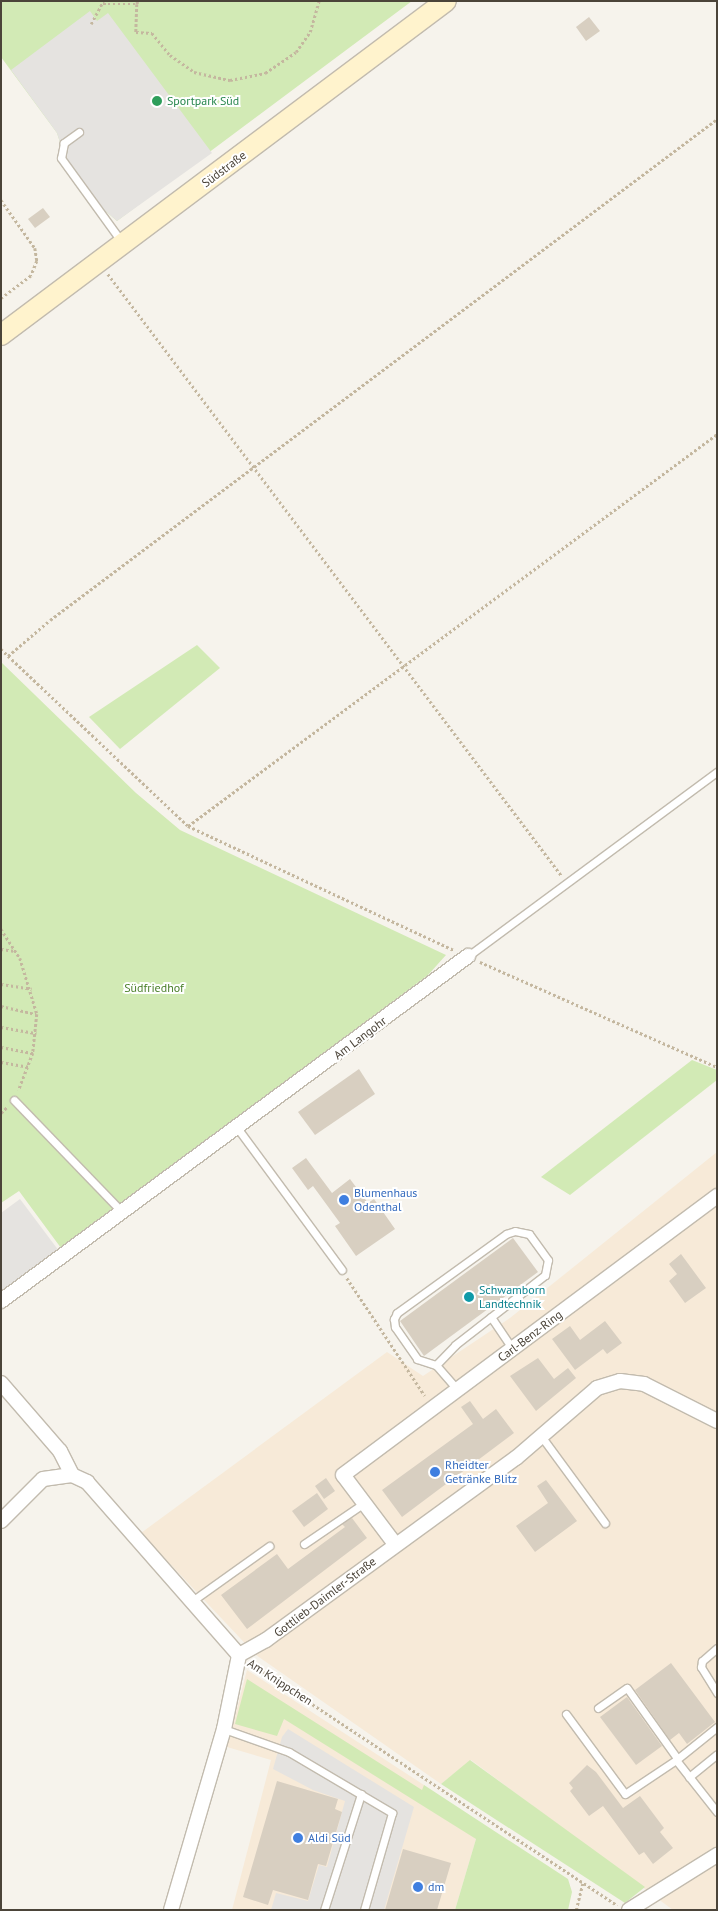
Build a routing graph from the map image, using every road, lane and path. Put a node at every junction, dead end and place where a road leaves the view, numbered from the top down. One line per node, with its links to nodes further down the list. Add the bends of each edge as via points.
1 (319, 1): 4 (path, via 310,32 286,61 256,76 230,80 194,72 170,55 152,33 136,32)
2 (446, 1): 9 (street, Südstraße)
3 (103, 2): 4 (path); 5 (path)
4 (137, 3)
5 (91, 24)
6 (717, 119): 14 (path)
7 (79, 132): 9 (lane, via 64,143 61,158)
8 (1, 200): 11 (path, via 35,248 37,261 31,276)
9 (124, 246): 10 (street, Südstraße)
10 (100, 264): 12 (street, Südstraße); 14 (path)
11 (1, 298)
12 (1, 335)
13 (717, 434): 17 (path)
14 (252, 469): 16 (path, via 50,620); 17 (path)
15 (1, 649): 16 (path)
16 (8, 656): 19 (path)
17 (405, 667): 19 (path); 20 (path)
18 (717, 772): 20 (lane, Am Langohr)
19 (188, 826): 24 (path)
20 (568, 884): 24 (lane, Am Langohr)
21 (1, 929): 23 (path)
22 (1, 949): 23 (path)
23 (16, 951): 26 (path)
24 (468, 956): 35 (path); 37 (street, Am Langohr)
25 (1, 984): 26 (path)
26 (32, 989): 28 (path)
27 (1, 1006): 28 (path)
28 (37, 1014): 30 (path)
29 (1, 1026): 30 (path)
30 (36, 1033): 32 (path)
31 (1, 1047): 32 (path)
32 (33, 1053): 34 (path)
33 (1, 1062): 34 (path)
34 (30, 1067): 36 (path)
35 (717, 1067)
36 (14, 1100): 39 (lane)
37 (238, 1129): 39 (street, Am Langohr); 40 (lane)
38 (717, 1196): 43 (street, Carl-Benz-Ring)
39 (123, 1212): 41 (street, Am Langohr)
40 (342, 1270): 47 (path)
41 (1, 1301)
42 (492, 1317): 43 (lane); 44 (lane, via 455,1345); 44 (lane, via 545,1275 548,1268 548,1260 529,1234 523,1231 506,1234 398,1313 395,1327 417,1359)
43 (513, 1350): 46 (street, Carl-Benz-Ring)
44 (436, 1366): 46 (lane)
45 (1, 1383): 50 (street, via 60,1450)
46 (458, 1391): 47 (street, Carl-Benz-Ring)
47 (434, 1409): 51 (street, Carl-Benz-Ring, via 343,1475)
48 (717, 1421): 49 (street, Gottlieb-Daimler-Straße, via 656,1389 620,1381 591,1392)
49 (541, 1436): 53 (lane); 55 (street, Gottlieb-Daimler-Straße)
50 (72, 1475): 52 (street, via 43,1479); 57 (street, Am Knippchen, via 87,1482)
51 (364, 1503): 54 (lane); 55 (street)
52 (1, 1521)
53 (605, 1523)
54 (304, 1544)
55 (395, 1544): 59 (street, Gottlieb-Daimler-Straße, via 266,1640)
56 (269, 1546): 57 (lane)
57 (192, 1601): 59 (street, Am Knippchen)
58 (717, 1648): 60 (lane, via 702,1661 701,1668)
59 (238, 1655): 64 (street); 71 (path, Am Knippchen)
60 (717, 1693)
61 (598, 1708): 66 (lane, via 627,1688)
62 (566, 1714): 66 (lane, via 625,1794)
63 (717, 1727): 66 (lane)
64 (224, 1729): 68 (lane, via 289,1752); 73 (street)
65 (717, 1754): 67 (lane)
66 (676, 1759): 67 (lane)
67 (689, 1777): 69 (lane)
68 (361, 1794): 74 (lane); 75 (lane, via 392,1813)
69 (717, 1812)
70 (717, 1855): 72 (street)
71 (583, 1882): 72 (path, Am Knippchen); 76 (path)
72 (624, 1908)
73 (171, 1910)
74 (324, 1910)
75 (364, 1910)
76 (576, 1910)

